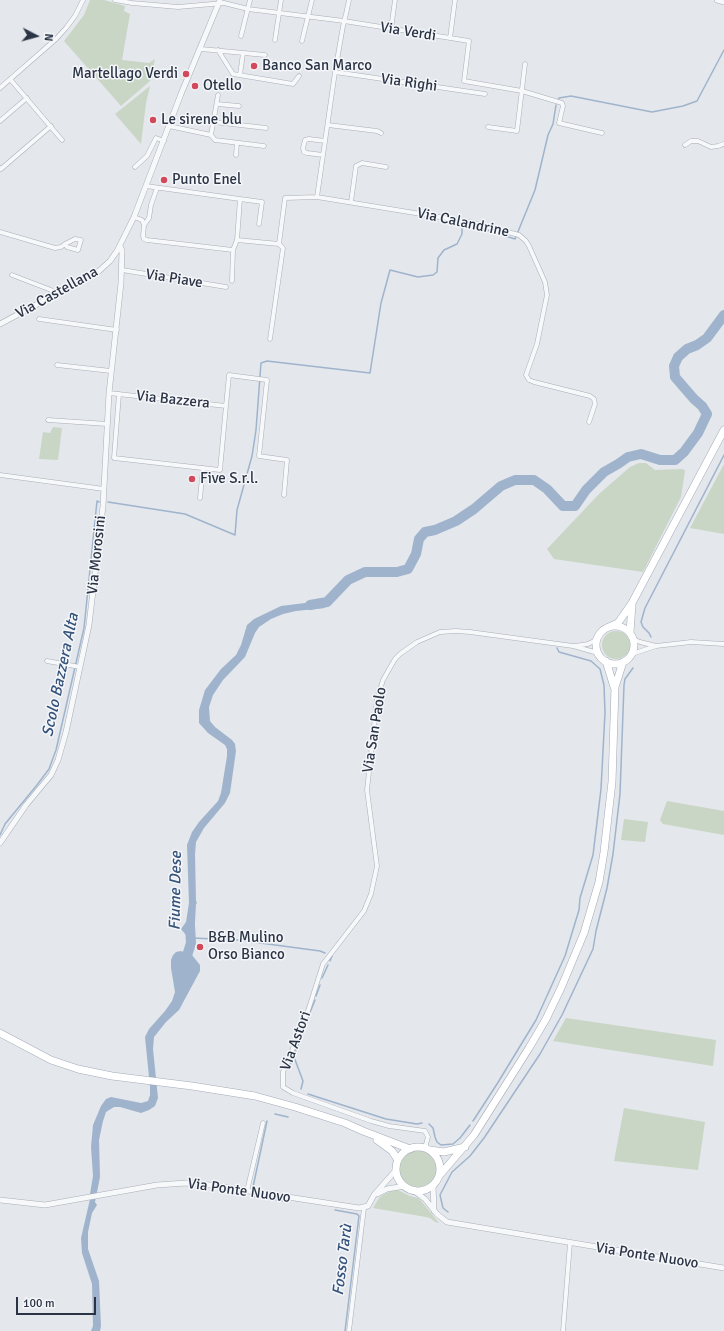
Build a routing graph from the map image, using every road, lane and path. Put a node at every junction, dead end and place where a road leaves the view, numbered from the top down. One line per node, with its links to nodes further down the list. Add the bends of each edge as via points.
1 (115, 0): 10 (street, Via Verdi)
2 (250, 0): 13 (street)
3 (280, 0): 14 (street)
4 (312, 0): 15 (street)
5 (349, 0): 16 (street)
6 (395, 0): 17 (street)
7 (455, 0): 19 (street)
8 (717, 0): 12 (street)
9 (82, 2): 30 (street, via 56,39)
10 (133, 2): 11 (street, Via Verdi, via 178,7)
11 (219, 2): 13 (street, Via Verdi); 22 (street, Via Castellana)
12 (724, 2)
13 (248, 9): 14 (street, Via Verdi); 18 (street)
14 (279, 13): 15 (street, Via Verdi); 20 (street)
15 (308, 17): 16 (street, Via Verdi); 21 (street)
16 (344, 21): 17 (street, Via Verdi); 27 (street)
17 (391, 29): 19 (street, Via Verdi)
18 (242, 36)
19 (450, 38): 31 (street, Via Verdi, via 469,41)
20 (276, 40)
21 (302, 41)
22 (201, 49): 23 (street); 44 (street, Via Castellana)
23 (218, 50): 24 (street); 28 (street, via 233,74)
24 (243, 53): 25 (street); 28 (street)
25 (265, 55)
26 (525, 64): 34 (street)
27 (335, 72): 33 (street, Via Righi); 42 (street)
28 (240, 75): 29 (street, via 293,84)
29 (299, 76)
30 (10, 79): 32 (street); 37 (street)
31 (464, 81): 33 (street, Via Verdi); 34 (street)
32 (0, 88)
33 (462, 91): 35 (street, Via Righi)
34 (522, 91): 45 (street, via 518,131); 48 (street, via 562,103 559,123)
35 (485, 94)
36 (218, 95): 38 (street)
37 (27, 98): 40 (street); 43 (street)
38 (217, 104): 39 (street); 41 (street)
39 (239, 106)
40 (0, 121)
41 (214, 122): 46 (street); 49 (street)
42 (328, 125): 47 (street); 52 (street)
43 (51, 126): 50 (street); 61 (street)
44 (169, 126): 49 (street); 51 (street, Via Castellana)
45 (488, 127)
46 (266, 128)
47 (381, 133)
48 (602, 133)
49 (212, 135): 53 (street, via 215,140)
50 (62, 140)
51 (164, 141): 59 (street, via 156,138 147,156); 62 (street, Via Castellana)
52 (325, 141): 58 (street); 58 (street, via 305,140 302,148 304,152)
53 (237, 143): 56 (street); 57 (street)
54 (724, 144): 55 (street, via 711,147 698,141 691,141)
55 (685, 145)
56 (264, 146)
57 (236, 155)
58 (323, 155): 64 (street)
59 (135, 167)
60 (386, 167): 66 (street, via 362,163 356,166)
61 (0, 168)
62 (146, 186): 63 (street); 67 (street, Via Castellana)
63 (157, 188): 65 (street); 68 (street, via 149,218)
64 (318, 198): 66 (street, Via Calandrine); 72 (street, Via Calandrine, via 285,198)
65 (240, 199): 69 (street, via 262,202); 71 (street)
66 (351, 202): 91 (street, Via Calandrine, via 470,222 514,233 526,241 545,282 547,295 537,344 526,375 534,382 590,396 595,404)
67 (134, 217): 68 (street, via 142,220); 74 (street, Via Castellana)
68 (144, 224): 75 (street, via 143,236 147,240)
69 (259, 224)
70 (0, 232): 73 (street, via 55,248)
71 (237, 240): 72 (street); 75 (street)
72 (279, 244): 84 (street, Via Calandrine, via 283,248)
73 (63, 246)
74 (120, 246): 76 (street, Via Morosini); 80 (street, Via Castellana, via 99,271)
75 (233, 250): 78 (street)
76 (122, 270): 79 (street, Via Piave); 83 (street, Via Morosini)
77 (12, 275): 80 (street, via 51,290)
78 (232, 281)
79 (226, 287)
80 (54, 295): 82 (street, Via Castellana)
81 (39, 319): 83 (street)
82 (0, 324)
83 (117, 330): 86 (street, Via Morosini)
84 (270, 339)
85 (57, 365): 86 (street)
86 (111, 371): 87 (street, Via Morosini)
87 (109, 393): 88 (street, Via Bazzera); 92 (street, Via Morosini)
88 (119, 394): 89 (street, Via Bazzera); 94 (street, Via Bazzera, via 114,458)
89 (226, 406): 94 (street, Via Bazzera, via 220,470); 97 (street, Via Bazzera, via 229,375 267,380 259,456 287,460)
90 (48, 420): 92 (street)
91 (589, 422)
92 (107, 424): 96 (street, Via Morosini)
93 (724, 430): 99 (main road)
94 (203, 468): 98 (street)
95 (0, 475): 96 (street)
96 (104, 489): 111 (street, Via Morosini, via 89,624)
97 (284, 495)
98 (200, 498)
99 (632, 603): 100 (main road, via 618,623); 102 (main road)
100 (609, 627): 101 (main road); 102 (main road, via 620,626)
101 (598, 636): 104 (street, Via San Paolo, via 588,644); 106 (main road)
102 (631, 636): 105 (street, via 640,642); 107 (main road, via 634,649)
103 (724, 644): 105 (street, via 691,642)
104 (573, 646): 106 (street, Via San Paolo); 114 (street, Via San Paolo, via 456,631 435,634 417,642 395,659 383,680 377,699 371,740 366,790 377,866)
105 (656, 646): 107 (street)
106 (598, 653): 109 (main road)
107 (632, 654): 110 (main road)
108 (47, 660): 111 (street)
109 (606, 661): 110 (main road); 112 (main road)
110 (623, 662): 112 (main road)
111 (80, 668): 113 (street, Via Morosini, via 58,760 51,775)
112 (614, 688): 118 (main road, via 612,782 608,819 599,882 588,921 574,959 546,1019)
113 (0, 843)
114 (371, 894): 120 (street, Via Astori, via 364,911 323,964 306,1017 284,1072 283,1087 371,1121 424,1131 428,1137)
115 (0, 1033): 117 (main road, via 38,1054 93,1073 255,1096 345,1122)
116 (262, 1123): 127 (street)
117 (363, 1131): 119 (main road); 121 (main road, via 390,1149)
118 (465, 1146): 120 (main road, via 444,1152); 123 (main road)
119 (410, 1149): 120 (main road); 121 (main road)
120 (427, 1149): 123 (main road, via 439,1161)
121 (398, 1160): 122 (main road)
122 (396, 1170): 125 (main road); 128 (street)
123 (439, 1176): 124 (main road)
124 (433, 1185): 126 (main road, via 420,1191); 131 (street)
125 (405, 1186): 126 (main road); 128 (street, via 387,1189)
126 (413, 1190): 131 (street, Via Ponte Nuovo, via 425,1199)
127 (247, 1191): 129 (street, Via Ponte Nuovo, via 186,1183 157,1185 45,1205); 130 (street, Via Ponte Nuovo)
128 (374, 1195): 130 (street)
129 (0, 1200)
130 (364, 1208): 134 (street)
131 (434, 1211): 132 (street, Via Ponte Nuovo, via 447,1222)
132 (570, 1243): 133 (street, Via Ponte Nuovo); 135 (street)
133 (724, 1268)
134 (349, 1331)
135 (563, 1331)

